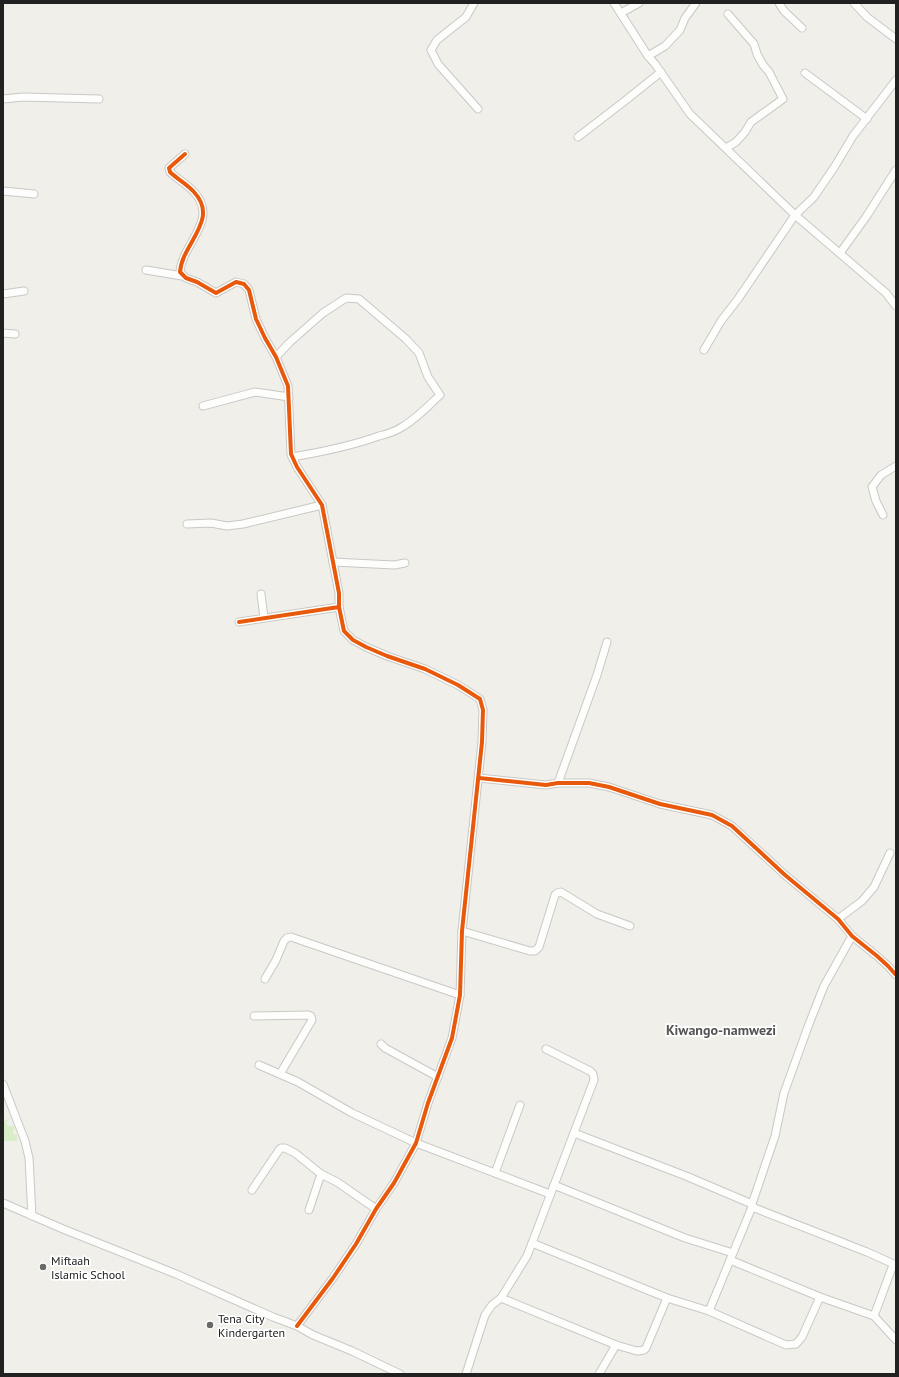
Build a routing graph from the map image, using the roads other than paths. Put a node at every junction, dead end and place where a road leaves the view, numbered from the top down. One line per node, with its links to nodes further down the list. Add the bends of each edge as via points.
1 (474, 3): 17 (street, via 466,17 437,40 431,50 438,64)
2 (614, 3): 7 (street)
3 (639, 3): 7 (street)
4 (696, 3): 11 (street, via 674,38)
5 (779, 3): 9 (street)
6 (854, 3): 10 (street)
7 (621, 13): 11 (street)
8 (728, 14): 20 (street, via 754,44 757,54 783,99 751,122 736,142)
9 (802, 28)
10 (896, 40)
11 (648, 56): 12 (street)
12 (661, 72): 19 (street); 20 (street, via 690,114)
13 (805, 73): 18 (street)
14 (896, 80): 18 (street)
15 (3, 99): 16 (street)
16 (99, 99)
17 (478, 109)
18 (867, 119): 25 (street, via 814,197)
19 (578, 137)
20 (726, 148): 25 (street)
21 (185, 154): 28 (street, via 169,168 170,172 194,191 202,202 204,219 185,255 180,268)
22 (896, 170): 26 (street)
23 (3, 192): 24 (street)
24 (34, 194)
25 (795, 214): 26 (street); 34 (street)
26 (840, 253): 31 (street, via 886,293)
27 (146, 270): 28 (street)
28 (182, 276): 35 (street, via 216,293 236,282 246,285 256,319)
29 (24, 291): 30 (street)
30 (3, 294)
31 (896, 306)
32 (3, 333): 33 (street)
33 (15, 334)
34 (704, 350)
35 (276, 357): 36 (street, via 288,386); 38 (street, via 323,313 346,298 359,299 419,353 428,377 440,395 396,430 363,442)
36 (289, 397): 37 (street, via 255,392); 38 (street)
37 (203, 406)
38 (292, 457): 40 (street)
39 (896, 466): 41 (street, via 881,475 872,487)
40 (322, 504): 42 (street, via 243,524); 43 (street)
41 (883, 515)
42 (187, 524)
43 (333, 562): 44 (street, via 394,565); 46 (street)
44 (405, 563)
45 (261, 594): 47 (street)
46 (339, 607): 47 (street); 50 (street, via 344,631 353,640 386,656 424,669 480,699 483,710)
47 (264, 618): 48 (street)
48 (239, 622)
49 (607, 642): 51 (street)
50 (479, 778): 51 (street, via 546,785); 55 (street)
51 (558, 783): 53 (street, via 589,783 609,787 660,804 712,815 732,826)
52 (890, 853): 53 (street, via 874,887 862,901)
53 (838, 919): 56 (street)
54 (630, 926): 55 (street, via 597,914 561,892 556,893 539,946 535,951)
55 (462, 931): 59 (street)
56 (852, 936): 57 (street); 76 (street, via 824,986 809,1024 784,1093 776,1136)
57 (896, 975)
58 (265, 979): 59 (street, via 284,941 291,937)
59 (460, 995): 65 (street, via 452,1038)
60 (254, 1016): 64 (street, via 311,1016 312,1020)
61 (381, 1044): 65 (street)
62 (546, 1049): 68 (street, via 590,1071 594,1076)
63 (259, 1065): 64 (street)
64 (280, 1074): 69 (street, via 352,1113)
65 (438, 1077): 69 (street)
66 (3, 1084): 79 (street, via 29,1158)
67 (520, 1105): 70 (street)
68 (574, 1133): 72 (street); 76 (street, via 693,1179)
69 (416, 1143): 70 (street); 77 (street)
70 (494, 1173): 74 (street)
71 (321, 1174): 73 (street, via 295,1153 281,1148); 77 (street); 78 (street)
72 (554, 1185): 74 (street); 81 (street)
73 (252, 1190)
74 (550, 1194): 80 (street)
75 (3, 1203): 79 (street)
76 (752, 1206): 81 (street); 82 (street)
77 (376, 1209): 88 (street, via 345,1261)
78 (309, 1210)
79 (32, 1216): 88 (street)
80 (532, 1243): 84 (street, via 527,1256); 85 (street)
81 (732, 1256): 83 (street); 86 (street)
82 (894, 1265): 87 (street)
83 (820, 1297): 86 (street, via 802,1337 796,1344 791,1345); 87 (street)
84 (501, 1298): 90 (street); 92 (street, via 492,1305 485,1316)
85 (667, 1298): 86 (street); 90 (street, via 644,1350 637,1351)
86 (709, 1312)
87 (874, 1316): 89 (street)
88 (297, 1326): 91 (street)
89 (896, 1340)
90 (616, 1345): 93 (street)
91 (400, 1374)
92 (466, 1374)
93 (599, 1374)

